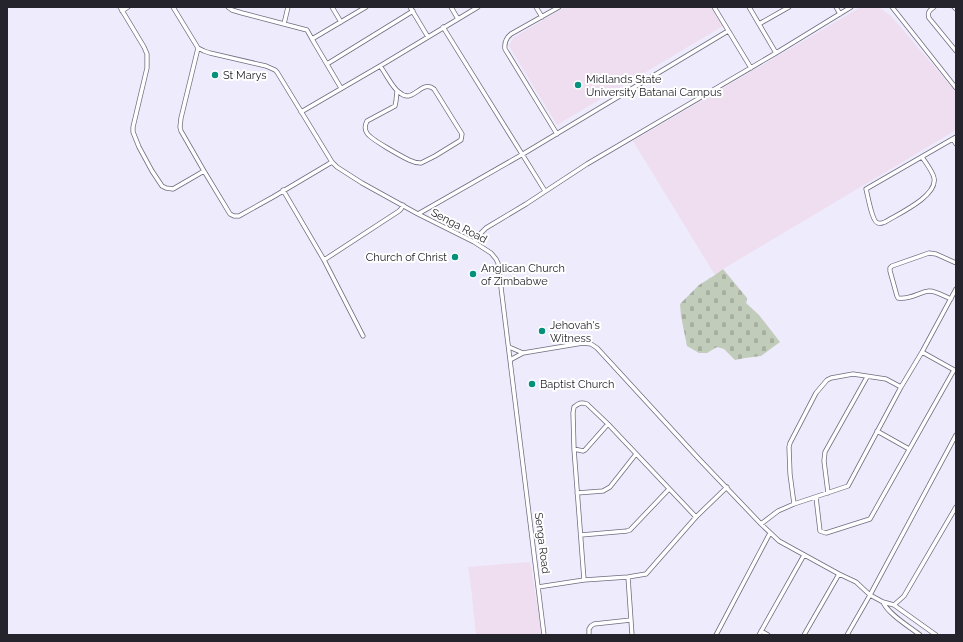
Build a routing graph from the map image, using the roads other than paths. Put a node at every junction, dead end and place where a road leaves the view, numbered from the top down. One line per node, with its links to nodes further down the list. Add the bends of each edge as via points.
1 (128, 7): 19 (street)
2 (173, 7): 31 (street)
3 (228, 7): 25 (street)
4 (288, 7): 25 (street)
5 (332, 7): 24 (street)
6 (366, 7): 24 (street)
7 (410, 7): 20 (street)
8 (451, 7): 23 (street)
9 (478, 7): 23 (street)
10 (536, 7): 22 (street)
11 (559, 7): 22 (street)
12 (714, 7): 28 (street)
13 (749, 7): 26 (street)
14 (836, 7): 21 (street)
15 (851, 7): 21 (street)
16 (892, 7): 38 (street)
17 (934, 7): 32 (street, via 929,11 929,18)
18 (787, 8): 26 (street)
19 (121, 9): 47 (street, via 147,54 147,68 133,127 139,147 152,172 166,188 173,189)
20 (413, 12): 29 (street); 34 (street)
21 (840, 14): 33 (street)
22 (542, 17): 41 (street, via 511,34 504,45)
23 (458, 18): 27 (street)
24 (341, 22): 30 (street)
25 (284, 24): 30 (street, via 307,30)
26 (759, 24): 33 (street)
27 (443, 27): 29 (street); 44 (street)
28 (728, 31): 36 (street); 41 (street)
29 (428, 37): 35 (street)
30 (312, 39): 34 (street)
31 (198, 48): 40 (street, Senga Road, via 275,70); 47 (street, via 180,127)
32 (956, 51)
33 (776, 53): 36 (street)
34 (327, 64): 37 (street)
35 (380, 66): 37 (street); 39 (street)
36 (751, 68): 49 (street)
37 (341, 88): 40 (street)
38 (956, 88)
39 (397, 91): 39 (street, via 409,96 425,87 431,87 461,132 461,140 421,163 410,160 369,136 365,129 367,121 395,106)
40 (301, 112): 46 (street, Senga Road)
41 (557, 134): 44 (street)
42 (954, 138): 43 (street); 45 (street)
43 (956, 144)
44 (523, 154): 49 (street); 51 (street)
45 (922, 157): 45 (street, via 934,177 932,189 918,202 885,222 877,223 866,189)
46 (332, 162): 48 (street); 50 (street, Senga Road, via 347,174)
47 (204, 171): 48 (street, via 230,214 234,216 239,216)
48 (284, 190): 53 (street)
49 (545, 191): 52 (street, via 486,228)
50 (402, 205): 51 (street, Senga Road); 53 (street, via 399,211)
51 (418, 214): 52 (street, Senga Road)
52 (474, 242): 58 (street, Senga Road, via 491,253 498,263)
53 (324, 260): 57 (street)
54 (956, 263): 56 (street, via 928,253 890,268 898,298 907,298 928,291)
55 (956, 289): 56 (street)
56 (951, 299): 60 (street)
57 (363, 336)
58 (509, 347): 59 (street); 61 (street, Senga Road)
59 (523, 352): 61 (street); 71 (street, via 591,344)
60 (922, 352): 62 (street); 64 (street)
61 (510, 360): 86 (street, Senga Road)
62 (955, 370): 69 (street)
63 (867, 377): 64 (street, via 886,379); 74 (street, via 825,452); 76 (street, via 853,374 832,378 816,393 789,447)
64 (901, 387): 66 (street)
65 (608, 424): 68 (street, via 586,449); 68 (street, via 587,404 578,403 573,413); 70 (street)
66 (877, 431): 69 (street); 74 (street, via 848,486)
67 (956, 435): 87 (street)
68 (574, 449): 73 (street)
69 (909, 449): 75 (street, via 869,519 826,533 820,531)
70 (636, 454): 72 (street); 73 (street, via 607,490)
71 (727, 487): 78 (street); 79 (street)
72 (669, 489): 78 (street); 81 (street, via 630,530)
73 (577, 493): 81 (street)
74 (828, 493): 75 (street)
75 (816, 497): 76 (street)
76 (794, 504): 79 (street, via 778,511)
77 (956, 507): 89 (street, via 904,596)
78 (696, 517): 84 (street, via 648,573)
79 (761, 524): 80 (street)
80 (770, 533): 82 (street); 95 (street)
81 (581, 535): 85 (street)
82 (804, 555): 83 (street); 91 (street)
83 (839, 574): 87 (street, via 856,582); 97 (street)
84 (628, 577): 85 (street); 90 (street)
85 (584, 580): 86 (street)
86 (538, 586): 92 (street, Senga Road)
87 (870, 595): 88 (street); 98 (street)
88 (883, 602): 89 (street); 99 (street, via 897,618)
89 (894, 605): 100 (street)
90 (631, 620): 93 (street, via 594,624 589,629); 94 (street)
91 (760, 633): 96 (street)
92 (544, 635)
93 (589, 635)
94 (632, 635)
95 (716, 635)
96 (768, 635)
97 (804, 635)
98 (847, 635)
99 (920, 635)
100 (936, 635)

